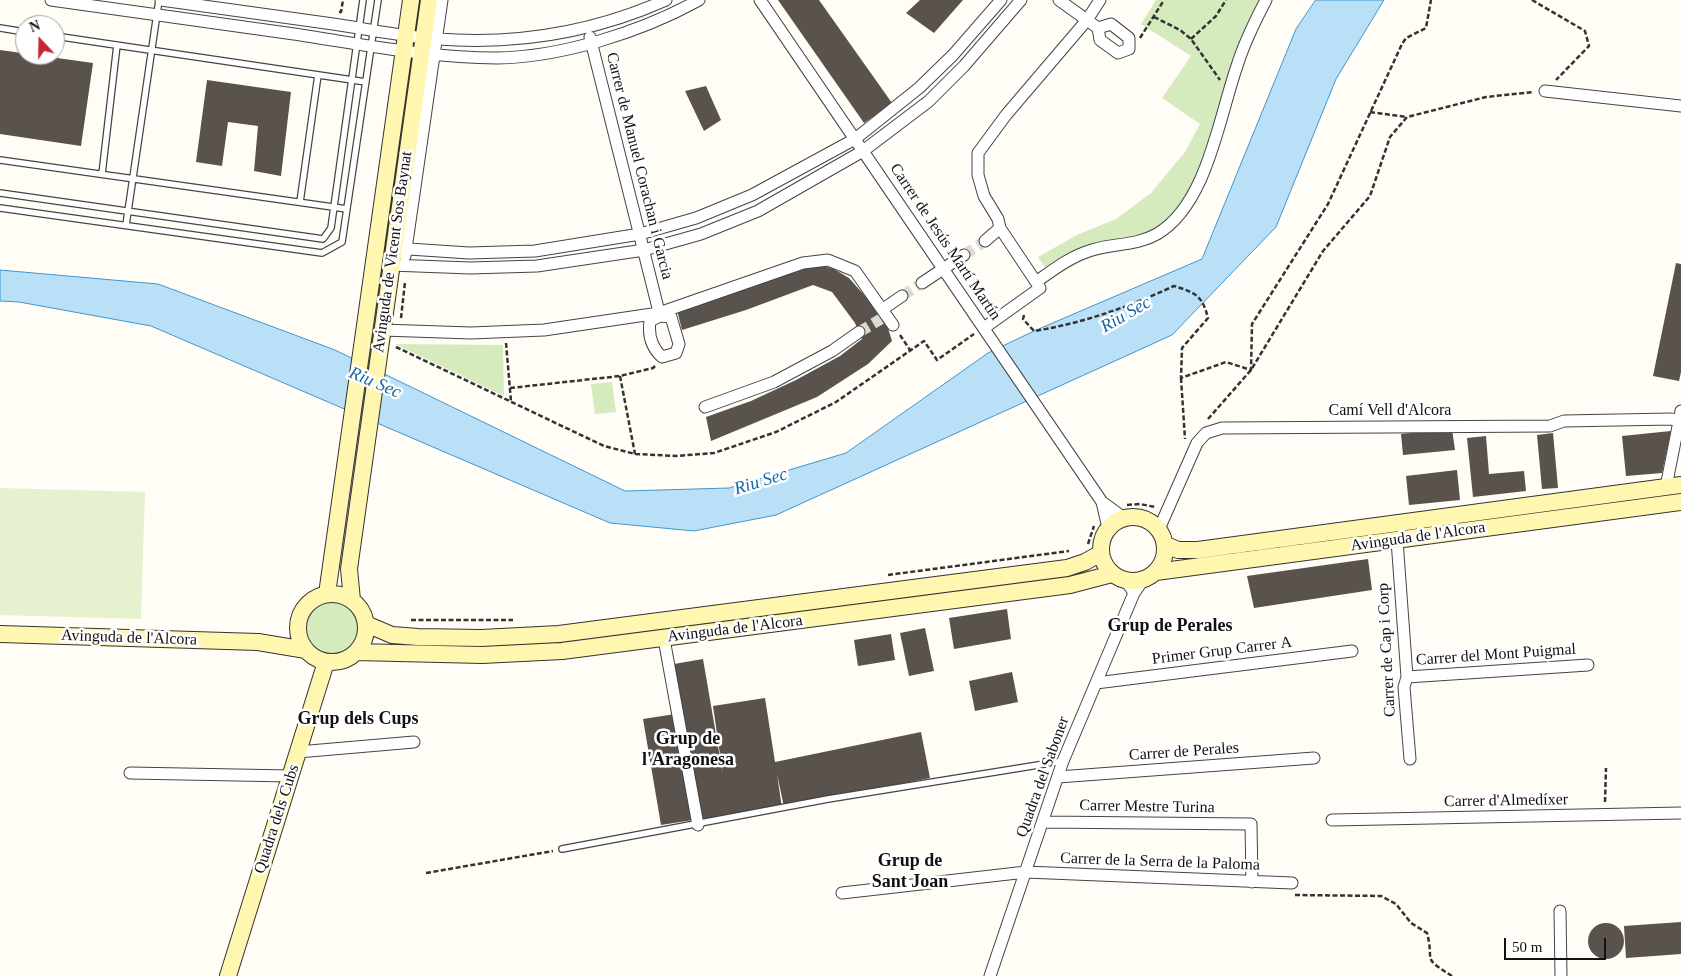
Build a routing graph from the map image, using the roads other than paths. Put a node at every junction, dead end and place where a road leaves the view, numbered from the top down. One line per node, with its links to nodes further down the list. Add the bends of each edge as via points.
1 (51, 0): 16 (street)
2 (160, 0): 16 (lane); 19 (street)
3 (363, 0): 19 (lane)
4 (378, 0): 23 (lane)
5 (411, 0): 25 (main road, Avinguda de Vicent Sos Baynat)
6 (429, 0): 30 (main road, Avinguda de Vicent Sos Baynat)
7 (442, 0): 30 (street, Avinguda de Vicent Sos Baynat)
8 (666, 0): 20 (street, via 640,12)
9 (698, 0): 27 (street, via 646,24)
10 (760, 0): 37 (street, Carrer de Jesús Martí Martín)
11 (1000, 0): 37 (street, via 947,62)
12 (1022, 0): 38 (street, via 929,101)
13 (1059, 0): 17 (street)
14 (1100, 0): 17 (street)
15 (1266, 0): 58 (street, via 1237,65 1202,176 1178,218 1158,233 1134,244 1092,250 1062,264)
16 (156, 15): 26 (street); 31 (lane)
17 (1087, 20): 21 (street); 49 (street, via 978,153 978,175 984,196)
18 (0, 28): 22 (lane)
19 (360, 28): 23 (street); 26 (lane)
20 (588, 28): 27 (street, Carrer de Manuel Corachan i Garcia); 30 (street, via 538,37)
21 (1098, 28): 21 (street, via 1100,40 1118,53 1129,49 1129,38 1111,24)
22 (15, 30)
23 (373, 30): 25 (street); 29 (lane)
24 (65, 37): 28 (lane)
25 (405, 42): 29 (street); 30 (street); 76 (main road, Avinguda de Vicent Sos Baynat)
26 (357, 43): 29 (street); 33 (lane)
27 (592, 43): 30 (street, via 542,54 497,58); 50 (street, Carrer de Manuel Corachan i Garcia)
28 (117, 45): 31 (lane); 40 (lane)
29 (371, 45): 34 (lane)
30 (429, 46): 52 (main road, Avinguda de Vicent Sos Baynat)
31 (152, 50): 32 (lane); 41 (lane)
32 (318, 75): 33 (lane); 43 (lane)
33 (352, 80): 34 (lane); 44 (lane)
34 (366, 82): 46 (lane)
35 (1545, 91): 36 (street)
36 (1681, 106)
37 (855, 139): 38 (street, Carrer de Jesús Martí Martín); 50 (street, via 752,195 696,218)
38 (863, 151): 53 (street, via 758,210 701,234); 56 (street, Carrer de Jesús Martí Martín)
39 (0, 160): 40 (lane)
40 (102, 174): 41 (lane)
41 (133, 178): 43 (lane); 47 (lane)
42 (0, 193): 47 (lane)
43 (300, 202): 44 (lane)
44 (334, 207): 46 (lane); 47 (lane, via 332,228 323,239)
45 (0, 208): 48 (lane)
46 (347, 209): 48 (lane, via 342,242 322,253)
47 (128, 211): 48 (lane)
48 (126, 225)
49 (1000, 228): 51 (street); 58 (street)
50 (640, 234): 52 (street, via 535,251 469,253); 53 (street, Carrer de Manuel Corachan i Garcia)
51 (985, 241)
52 (400, 248): 55 (main road, Avinguda de Vicent Sos Baynat)
53 (644, 250): 55 (street, via 537,266); 60 (street, Carrer de Manuel Corachan i Garcia)
54 (964, 255): 56 (street)
55 (398, 265): 63 (main road, Avinguda de Vicent Sos Baynat)
56 (943, 269): 57 (street); 61 (street, Carrer de Jesús Martí Martín)
57 (922, 283)
58 (1038, 285): 61 (street)
59 (902, 296): 60 (street, via 886,317 855,272 828,260 803,263)
60 (660, 314): 60 (street, via 650,322 649,329 655,350 662,357 676,353 679,344 671,317); 63 (street, via 544,330)
61 (984, 328): 67 (street, Carrer de Jesús Martí Martín)
62 (859, 332): 64 (street, via 832,351 774,382)
63 (381, 335): 77 (main road, Avinguda de Vicent Sos Baynat, via 349,569)
64 (705, 406)
65 (1680, 417): 66 (street); 71 (street, Camí Vell d'Alcora, via 1564,421 1550,426 1222,428 1206,433 1197,443)
66 (1673, 486): 73 (main road, Avinguda de l'Alcora, via 1198,550 1178,550)
67 (1102, 502): 69 (street, Carrer de Jesús Martí Martín); 70 (street, Carrer de Jesús Martí Martín)
68 (1681, 502): 72 (main road, Avinguda de l'Alcora)
69 (1124, 518): 70 (main road); 71 (main road, via 1150,521)
70 (1108, 528): 74 (main road)
71 (1159, 529): 73 (main road)
72 (1398, 540): 75 (main road, Avinguda de l'Alcora); 88 (street, Carrer de Cap i Corp)
73 (1166, 545): 75 (main road, via 1164,560)
74 (1100, 554): 75 (main road, via 1104,565); 78 (main road, Avinguda de l'Alcora, via 1068,568 559,634 418,637 392,635)
75 (1134, 580): 81 (main road, Avinguda de l'Alcora, via 1070,584); 89 (street, Quadra del Saboner)
76 (327, 594): 77 (main road); 79 (main road, via 312,600 301,612)
77 (352, 600): 78 (main road, via 362,610)
78 (366, 624): 85 (main road, via 364,639)
79 (298, 628): 82 (main road, Avinguda de l'Alcora); 83 (main road)
80 (0, 634): 82 (main road, Avinguda de l'Alcora)
81 (664, 639): 85 (main road, Avinguda de l'Alcora, via 526,654); 101 (street)
82 (258, 642): 83 (main road, Avinguda de l'Alcora)
83 (306, 650): 86 (main road)
84 (1352, 651): 89 (street, Primer Grup Carrer A)
85 (356, 652): 86 (main road, via 342,661)
86 (326, 662): 91 (main road, Quadra dels Cubs)
87 (1588, 665): 88 (street, Carrer del Mont Puigmal)
88 (1407, 677): 93 (street, Carrer de Cap i Corp, via 1404,687)
89 (1096, 682): 94 (street, Quadra del Saboner)
90 (414, 742): 91 (street)
91 (298, 752): 96 (main road, Quadra dels Cubs)
92 (1314, 758): 97 (street, Carrer de Perales)
93 (1410, 759)
94 (1063, 761): 97 (street, Quadra del Saboner); 101 (lane, via 828,799)
95 (130, 773): 96 (street)
96 (290, 776): 108 (main road, Quadra dels Cubs)
97 (1058, 777): 100 (street, Quadra del Saboner)
98 (1681, 812): 99 (street, Carrer d'Almedíxer)
99 (1332, 820)
100 (1043, 822): 103 (street, Quadra del Saboner); 104 (street, Carrer Mestre Turina, via 1251,824)
101 (698, 825): 102 (lane)
102 (562, 849)
103 (1026, 872): 104 (street, Carrer de la Serra de la Paloma); 106 (street, Carrer de la Serra de la Paloma); 109 (street, Quadra del Saboner)
104 (1252, 882): 105 (street, Carrer de la Serra de la Paloma)
105 (1292, 884)
106 (842, 893)
107 (1560, 911): 110 (street)
108 (228, 976)
109 (990, 976)
110 (1560, 976)

